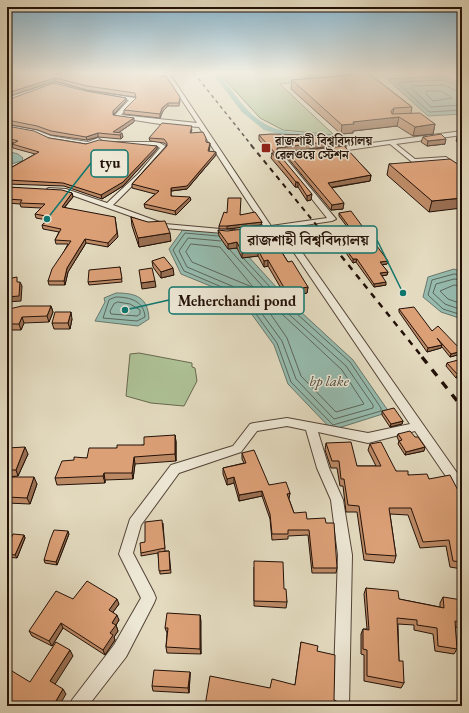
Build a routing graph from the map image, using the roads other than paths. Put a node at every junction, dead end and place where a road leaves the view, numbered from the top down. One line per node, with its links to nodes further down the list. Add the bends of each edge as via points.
1 (127, 106): 3 (street, via 117,116)
2 (187, 106): 3 (street)
3 (199, 125): 16 (street)
4 (7, 127): 8 (street, via 74,142 89,144 98,140)
5 (437, 132): 7 (street)
6 (462, 133): 7 (street)
7 (443, 136): 10 (street)
8 (107, 141)
9 (113, 142): 15 (street, via 164,147)
10 (392, 143): 11 (street); 13 (street, via 414,161 444,158)
11 (328, 150)
12 (312, 152): 16 (street, via 280,155 332,219)
13 (462, 172)
14 (39, 189): 15 (street, via 64,190)
15 (108, 206): 16 (street, via 164,226 227,233)
16 (274, 228): 18 (street)
17 (310, 426): 18 (street, via 368,438); 20 (street, via 287,422 254,427 238,449 175,469 135,523 126,554 149,598 120,651); 21 (street, via 323,468 337,500 345,555)
18 (418, 426): 19 (street)
19 (462, 490)
20 (78, 706)
21 (341, 706)

